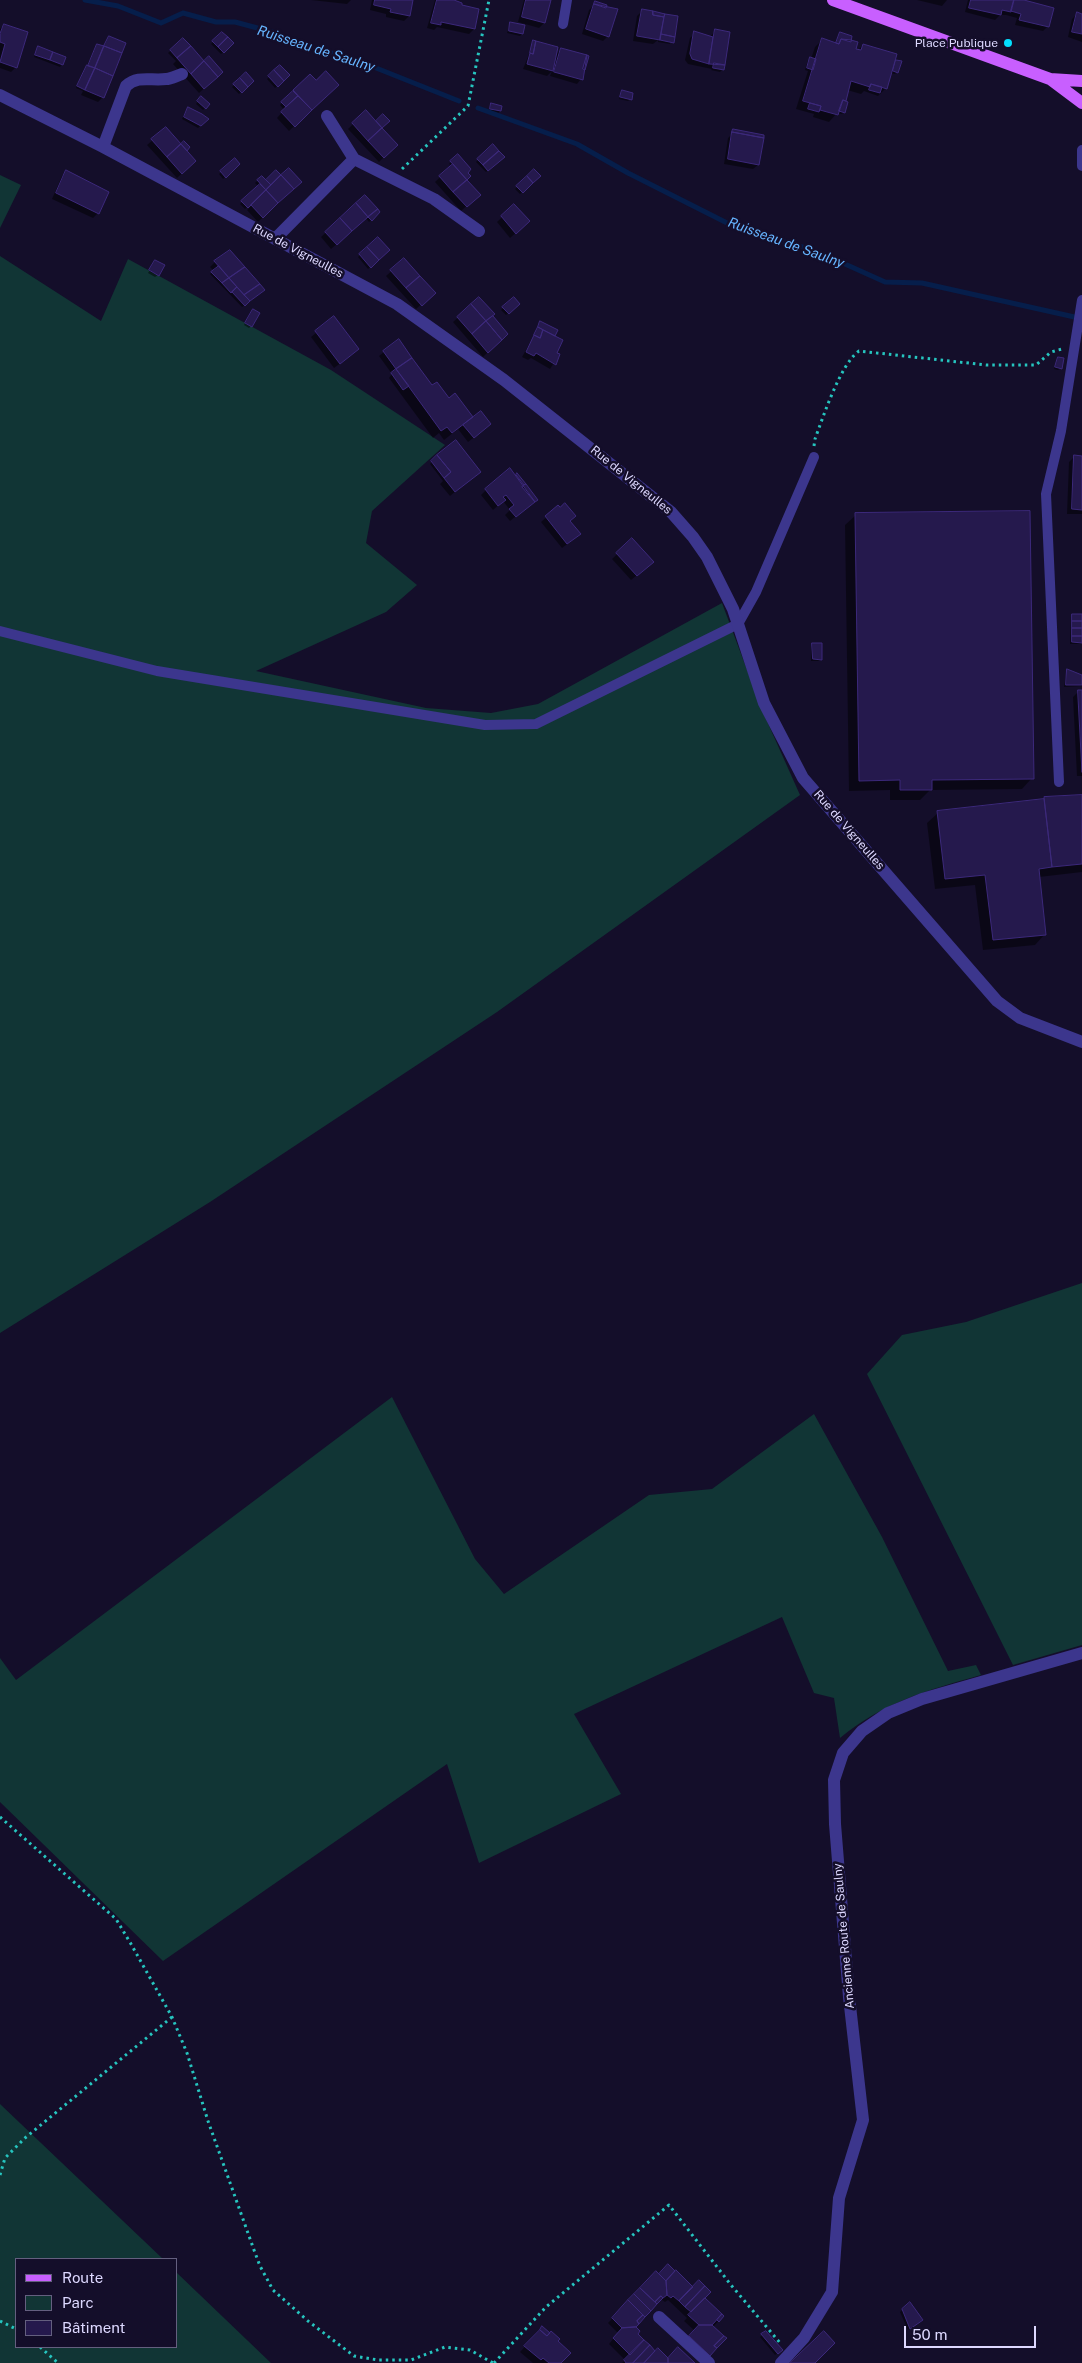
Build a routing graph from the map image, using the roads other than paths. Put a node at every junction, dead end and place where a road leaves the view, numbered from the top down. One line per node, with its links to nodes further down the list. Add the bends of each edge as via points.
1 (567, 0): 3 (lane)
2 (838, 1): 5 (main road)
3 (563, 24)
4 (182, 74): 10 (street, via 166,79 131,81 126,86)
5 (1050, 79): 6 (main road); 8 (main road)
6 (1082, 81)
7 (0, 95): 10 (street, Rue de Vigneulles)
8 (1082, 103)
9 (327, 116): 12 (street)
10 (103, 147): 15 (street, Rue de Vigneulles)
11 (1082, 150): 13 (lane)
12 (354, 159): 14 (street, via 434,199); 15 (street)
13 (1082, 166)
14 (479, 231)
15 (275, 239): 18 (street, Rue de Vigneulles, via 397,304 504,380 671,512 707,557)
16 (1082, 300): 20 (lane, via 1061,432 1046,494)
17 (814, 456): 18 (lane, via 756,592)
18 (738, 624): 19 (lane, via 536,724 485,725 157,671); 21 (street, Rue de Vigneulles, via 764,703 803,778 997,1001 1020,1018)
19 (0, 631)
20 (1060, 782)
21 (1082, 1042)
22 (1082, 1653): 24 (street, Ancienne Route de Saulny, via 922,1699 888,1713 862,1731 843,1753 834,1780 835,1824 862,2120 838,2198 832,2292 804,2338)
23 (659, 2317): 25 (street)
24 (785, 2359)
25 (708, 2363)

